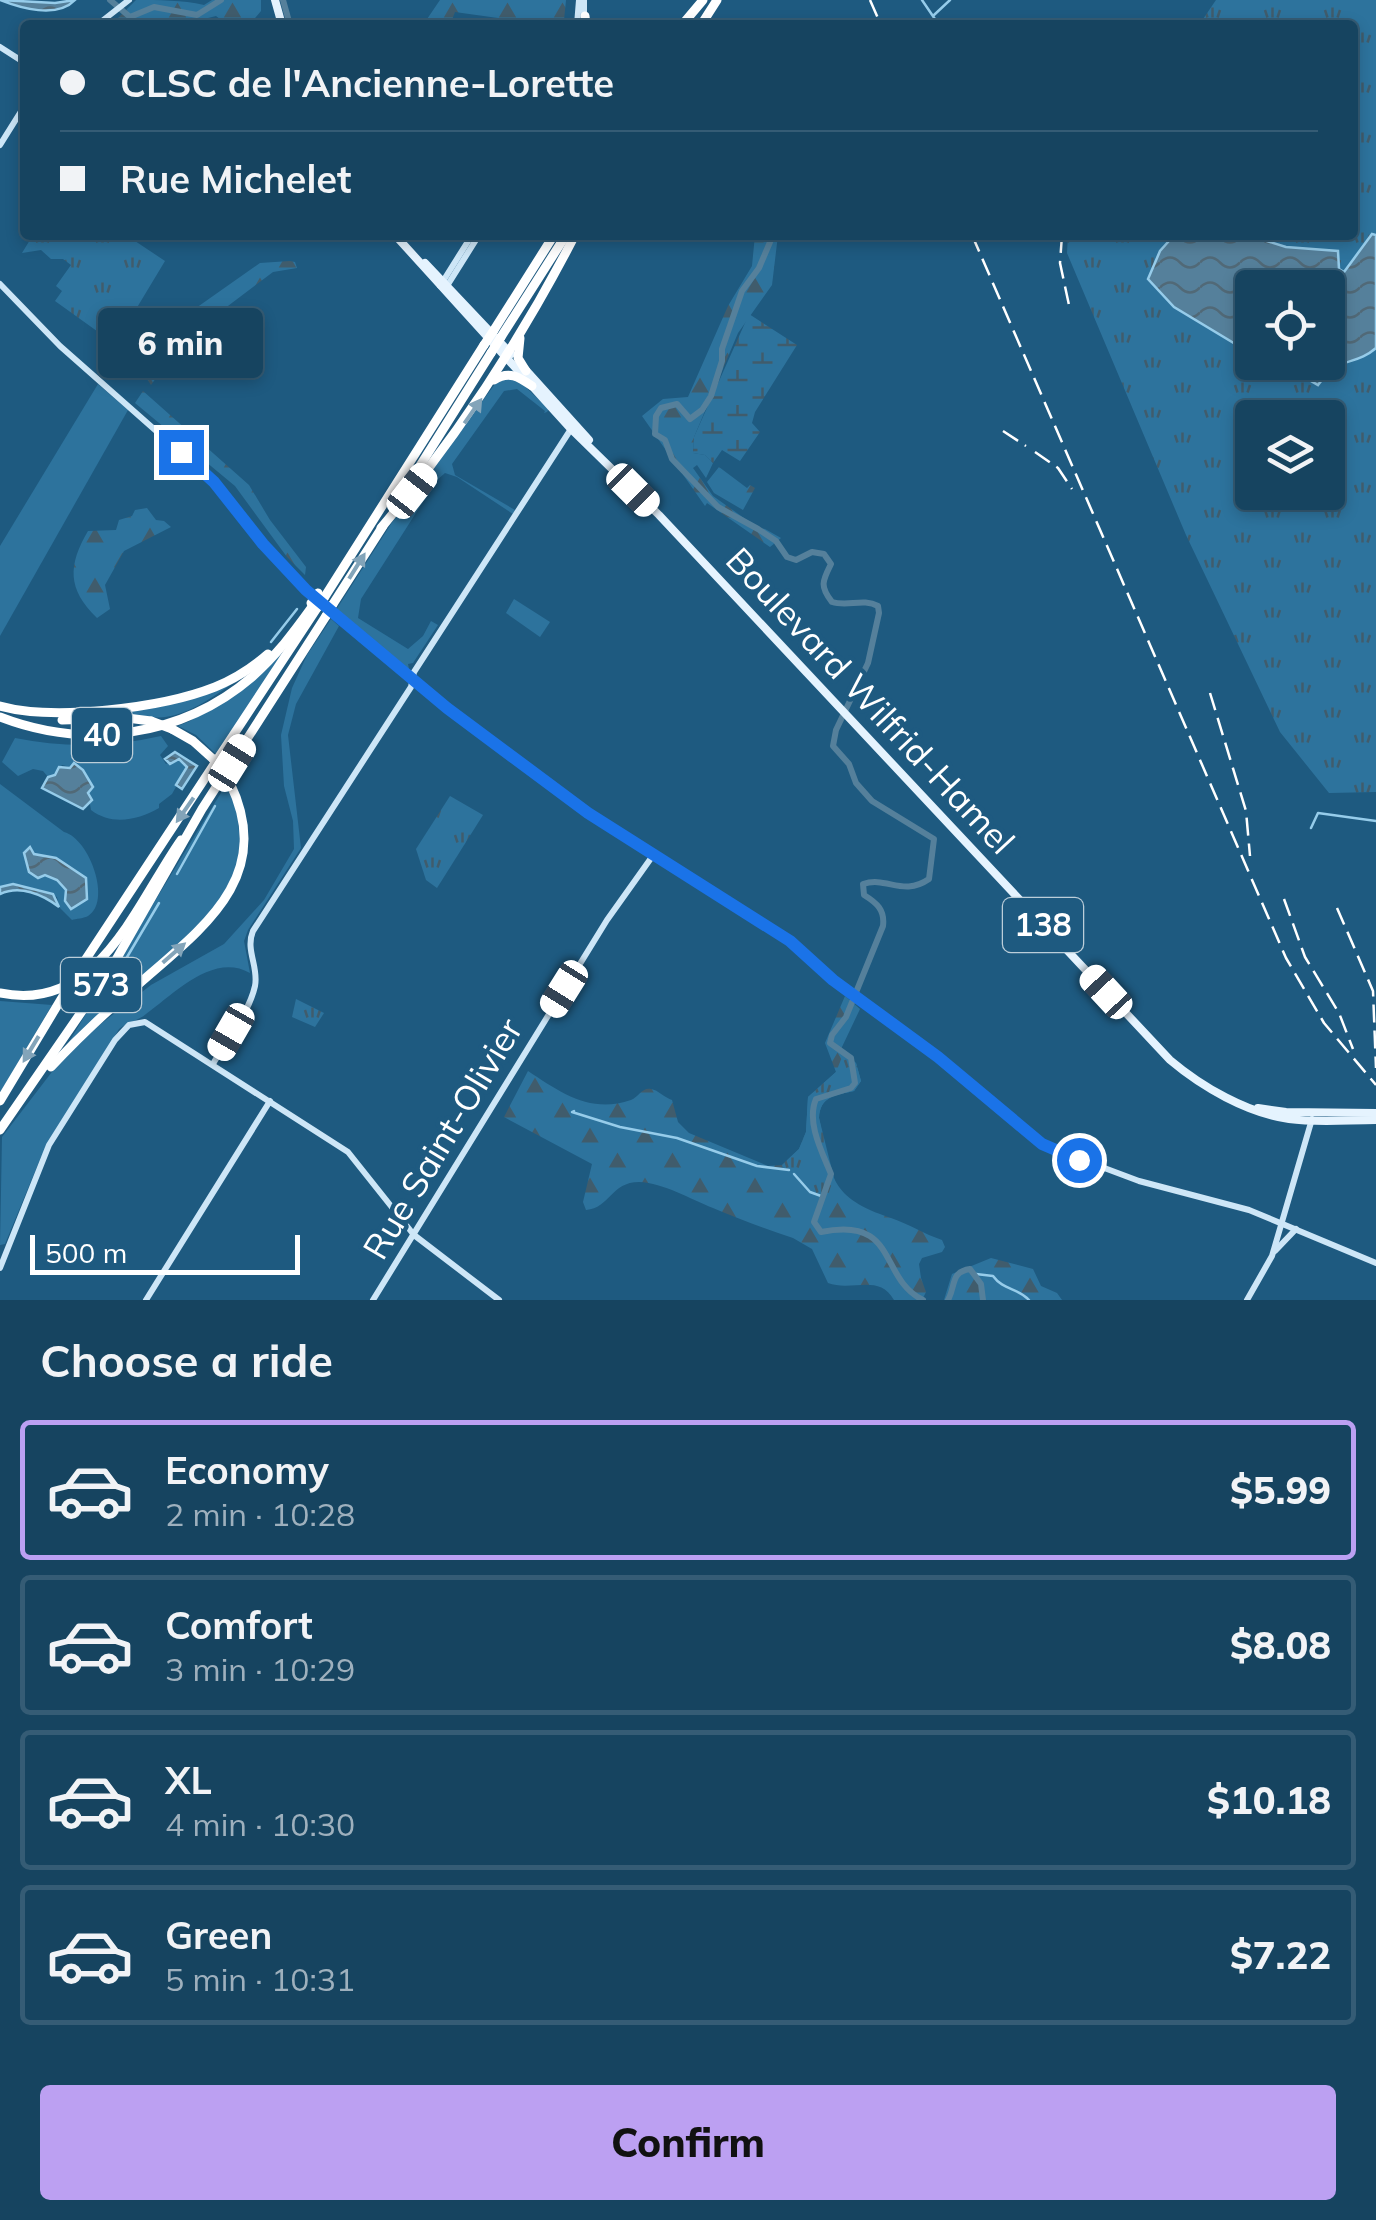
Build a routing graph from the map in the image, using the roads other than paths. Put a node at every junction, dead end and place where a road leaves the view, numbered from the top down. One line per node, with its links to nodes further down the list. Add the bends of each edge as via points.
1 (128, 0): 2 (street)
2 (104, 20)
3 (20, 113): 4 (street)
4 (0, 145)
5 (400, 240): 15 (main road, Boulevard Wilfrid-Hamel / 138)
6 (400, 240): 13 (main road, Boulevard Wilfrid-Hamel / 138)
7 (471, 240): 12 (street)
8 (472, 240): 15 (street)
9 (551, 240): 17 (highway, 40)
10 (563, 240): 17 (highway, 40)
11 (572, 240): 16 (highway)
12 (454, 264): 13 (street); 15 (street)
13 (436, 274): 15 (main road, Boulevard Wilfrid-Hamel / 138)
14 (0, 284): 27 (street, via 214,482 306,590)
15 (444, 287): 19 (main road, Boulevard Wilfrid-Hamel / 138)
16 (522, 330): 19 (highway); 20 (highway, via 518,356)
17 (498, 334): 18 (highway, 40, bridge)
18 (488, 349): 25 (highway, 40); 26 (highway, 40)
19 (507, 354): 20 (main road, Boulevard Wilfrid-Hamel / 138); 21 (highway); 22 (main road, Boulevard Wilfrid-Hamel / 138)
20 (526, 370): 24 (main road, Boulevard Wilfrid-Hamel / 138)
21 (492, 382): 22 (highway, via 514,374); 25 (highway, one-way to 21)
22 (532, 386): 23 (main road, Boulevard Wilfrid-Hamel / 138)
23 (571, 429): 24 (main road, Boulevard Wilfrid-Hamel / 138); 27 (street)
24 (628, 484): 38 (main road, Boulevard Wilfrid-Hamel / 138, via 1170,1060 1198,1082 1254,1108 1288,1119)
25 (381, 528): 26 (highway, 40, one-way to 25)
26 (321, 601): 28 (highway, via 266,656 205,690 70,714); 28 (highway, 40, via 234,691 154,728 100,736 46,731); 29 (highway, 40); 31 (highway, 573, one-way to 31)
27 (412, 680): 30 (street, via 568,799); 34 (street, via 253,930 254,990)
28 (0, 711): 37 (highway, one-way to 28, bridge, via 80,1036 222,906 244,842 230,783 213,759 172,729 151,721 50,720)
29 (202, 809): 32 (highway, 40, via 92,970 54,992); 37 (highway, 573, via 109,972)
30 (654, 854): 41 (street, via 790,941 1044,1146); 43 (street, Rue Saint-Olivier)
31 (78, 971)
32 (0, 994)
33 (63, 996): 35 (highway, 573, one-way to 35)
34 (212, 1064): 36 (street); 44 (street, via 145,1022 124,1029 49,1145)
35 (0, 1101)
36 (270, 1101): 43 (street, via 348,1152); 48 (street)
37 (17, 1108): 40 (highway, 573)
38 (1312, 1116): 39 (main road, Boulevard Wilfrid-Hamel / 138); 41 (street)
39 (1376, 1117)
40 (0, 1130)
41 (1283, 1224): 42 (street); 45 (street)
42 (1296, 1229): 45 (street); 46 (street)
43 (414, 1234): 49 (street, Rue Saint-Olivier); 50 (street)
44 (3, 1252): 47 (street)
45 (1274, 1252): 51 (street)
46 (1376, 1263)
47 (0, 1268)
48 (146, 1300)
49 (373, 1300)
50 (499, 1300)
51 (1248, 1300)

